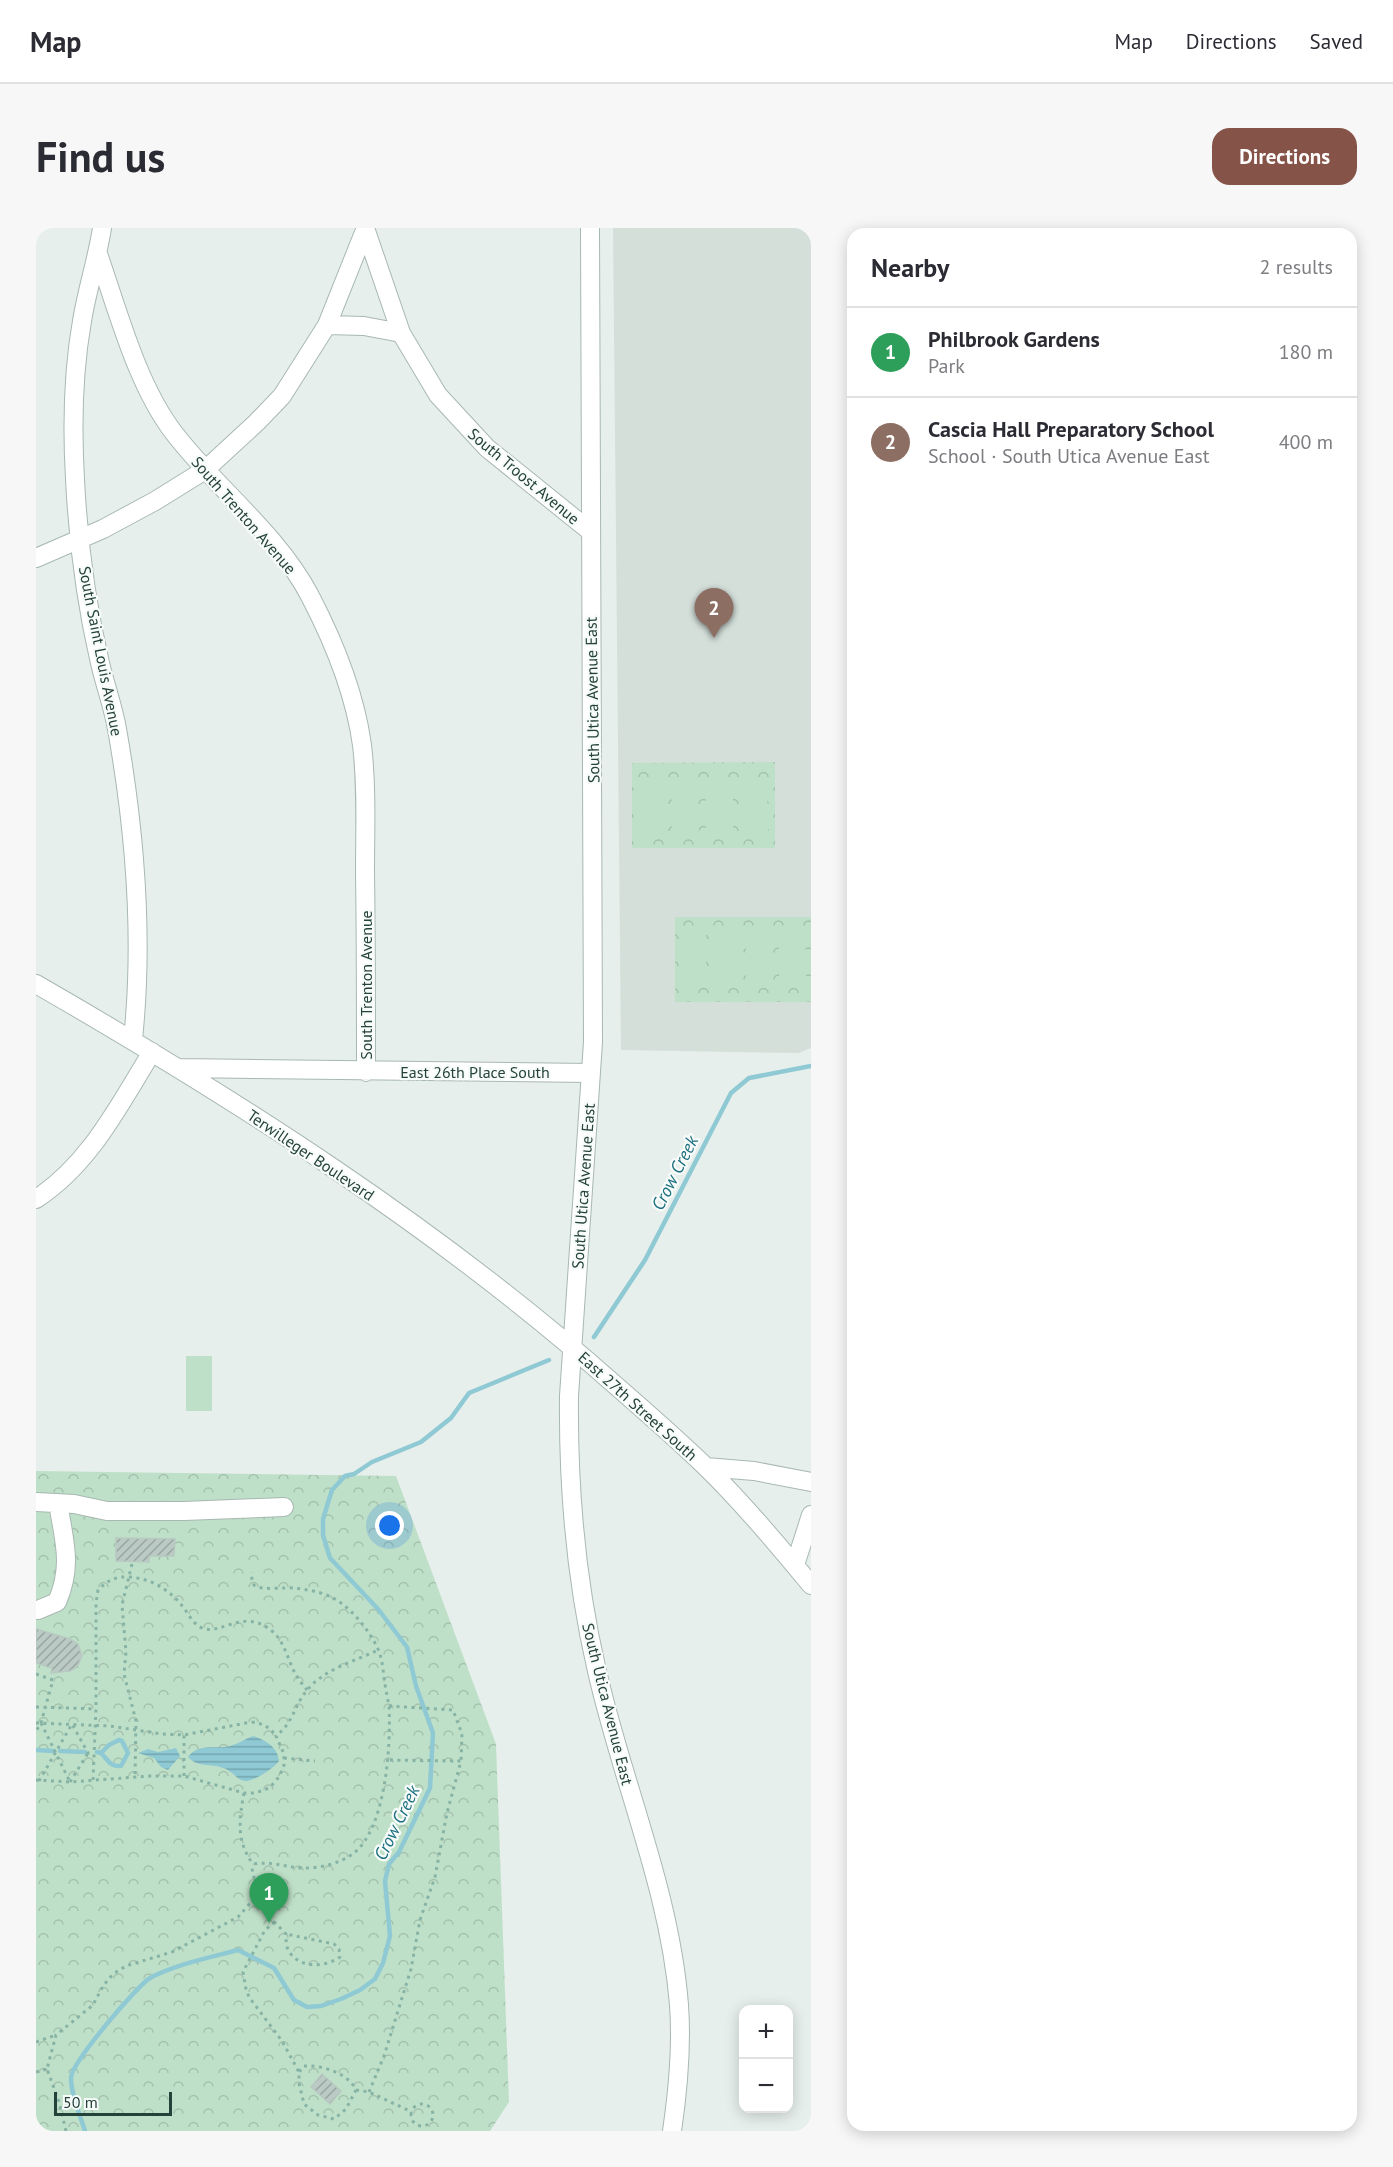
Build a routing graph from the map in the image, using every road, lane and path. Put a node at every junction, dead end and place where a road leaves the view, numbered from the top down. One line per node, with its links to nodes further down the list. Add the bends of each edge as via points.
1 (102, 228): 4 (street, South Saint Louis Avenue)
2 (590, 228): 8 (street, South Utica Avenue East)
3 (364, 229): 5 (street); 6 (street, South Troost Avenue)
4 (98, 255): 7 (street, South Trenton Avenue, via 152,398 173,432); 9 (street, South Saint Louis Avenue, via 82,321 74,401)
5 (327, 325): 6 (street); 7 (street, via 282,396)
6 (401, 333): 8 (street, South Troost Avenue, via 438,395 458,419 487,448)
7 (205, 470): 9 (street); 15 (street, South Trenton Avenue, via 282,554 309,594 334,644 350,694 362,745 365,803)
8 (590, 531): 16 (street, South Utica Avenue East, via 594,956)
9 (81, 539): 10 (street); 12 (street, South Saint Louis Avenue, via 89,609 126,781 133,848 138,907)
10 (36, 558)
11 (36, 984): 12 (street, Terwilleger Boulevard)
12 (133, 1039): 13 (street, Terwilleger Boulevard)
13 (152, 1052): 14 (street, Terwilleger Boulevard); 17 (street, via 86,1154)
14 (180, 1068): 15 (street, East 26th Place South); 18 (street, Terwilleger Boulevard, via 454,1253)
15 (366, 1072): 16 (street, East 26th Place South)
16 (591, 1073): 18 (street, South Utica Avenue East)
17 (36, 1199)
18 (572, 1346): 19 (street, East 27th Street South); 72 (street, South Utica Avenue East, via 569,1451 584,1604 597,1670 668,1929 679,2005 678,2096)
19 (706, 1467): 20 (street, East 27th Street South); 26 (street)
20 (811, 1482)
21 (36, 1502): 22 (street)
22 (58, 1503): 23 (street, via 107,1511); 30 (street, via 67,1564 65,1583 57,1602)
23 (284, 1508)
24 (811, 1515): 26 (street)
25 (132, 1564): 28 (path)
26 (795, 1565): 29 (street)
27 (252, 1572): 31 (path, via 252,1580 261,1588 308,1590 342,1603)
28 (128, 1577): 33 (path, via 157,1584 202,1628 248,1621 272,1630); 37 (path, via 113,1578 98,1590); 42 (path, via 122,1605 124,1674)
29 (811, 1585)
30 (38, 1610)
31 (379, 1650): 33 (path, via 327,1674); 34 (path)
32 (36, 1674): 36 (path, via 54,1680)
33 (307, 1690): 44 (path, via 287,1728)
34 (389, 1706): 49 (path); 51 (path, via 453,1710 462,1734)
35 (36, 1707): 36 (path)
36 (45, 1708): 37 (path); 38 (path)
37 (96, 1709): 40 (path)
38 (38, 1723): 39 (path); 41 (path); 45 (path)
39 (72, 1724): 40 (path); 45 (path); 46 (path)
40 (95, 1725): 42 (path); 47 (path)
41 (36, 1731)
42 (136, 1731): 43 (path); 54 (path)
43 (184, 1735): 44 (path, via 251,1722 270,1728); 53 (path)
44 (276, 1736): 48 (path)
45 (56, 1752): 55 (path); 57 (path)
46 (88, 1753): 47 (path); 57 (path)
47 (94, 1753): 56 (path)
48 (284, 1758): 50 (path); 58 (path, via 279,1778 272,1785)
49 (388, 1760): 51 (path); 59 (path, via 375,1825 352,1854 315,1867)
50 (315, 1761)
51 (461, 1761): 69 (path, via 411,1969)
52 (36, 1774): 55 (path)
53 (184, 1776): 54 (path); 58 (path)
54 (135, 1778): 56 (path)
55 (37, 1780): 57 (path)
56 (93, 1780): 57 (path)
57 (70, 1782)
58 (244, 1793): 59 (path, via 240,1834)
59 (253, 1864): 60 (path)
60 (253, 1900): 61 (path); 63 (path, via 238,1917 196,1941 126,1965 103,1986 93,2005)
61 (275, 1922): 62 (path); 67 (path, via 265,1930 243,1972 249,1997 282,2041)
62 (286, 1934): 62 (path, via 291,1954 304,1962 320,1965 340,1957 334,1944)
63 (56, 2035): 64 (path); 65 (path)
64 (36, 2042)
65 (47, 2069): 66 (path); 71 (path)
66 (36, 2072)
67 (299, 2072): 68 (path, via 304,2066 316,2066 352,2082); 68 (path, via 304,2104 318,2115 334,2119 346,2109)
68 (356, 2090): 69 (path)
69 (369, 2092): 70 (path)
70 (411, 2112): 70 (path, via 418,2126 431,2121 432,2111 426,2106 419,2105)
71 (66, 2131)
72 (672, 2131)

